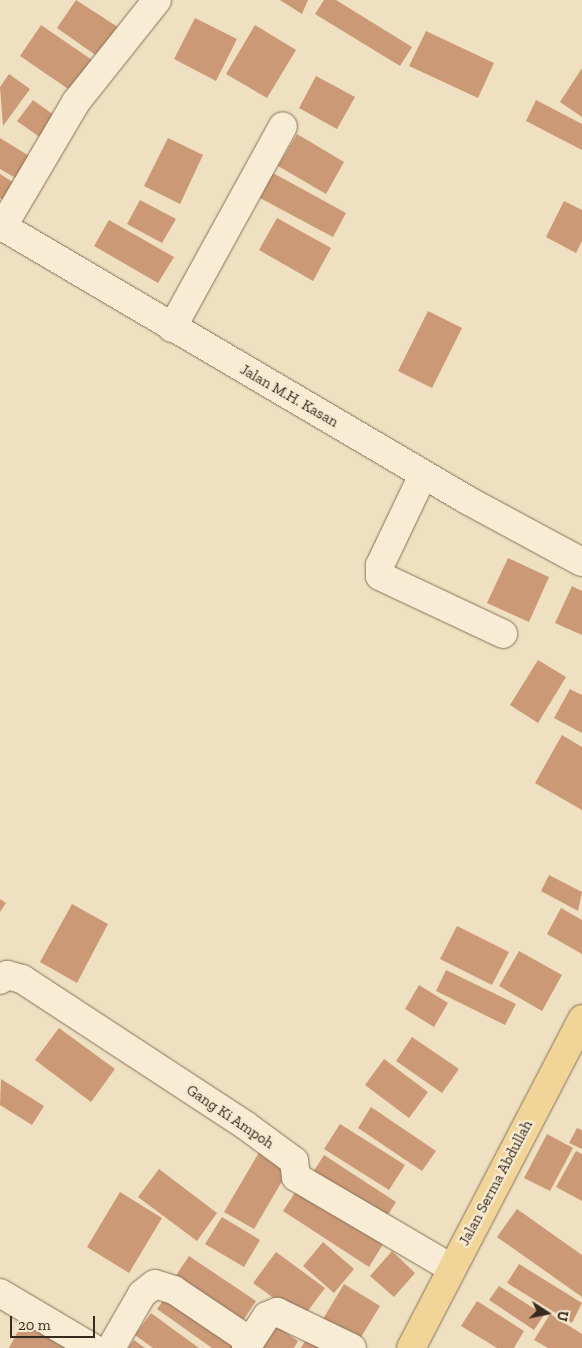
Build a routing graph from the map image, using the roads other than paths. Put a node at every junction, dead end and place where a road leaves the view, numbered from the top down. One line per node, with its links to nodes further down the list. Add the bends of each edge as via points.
1 (157, 0): 3 (street, via 76,102)
2 (282, 126): 4 (street)
3 (1, 225): 4 (street, Jalan M.H. Kasan)
4 (172, 328): 5 (street, Jalan M.H. Kasan)
5 (423, 475): 6 (street, Jalan M.H. Kasan); 7 (street, via 380,565 380,576)
6 (582, 562)
7 (503, 634)
8 (0, 980): 10 (street, Gang Ki Ampoh, via 7,975 22,979 245,1125 294,1161 296,1177)
9 (582, 1019): 10 (main road, Jalan Serma Abdullah)
10 (451, 1268): 16 (main road, Jalan Serma Abdullah)
11 (0, 1293): 13 (street)
12 (248, 1344): 14 (street, via 174,1290 155,1284 142,1294); 15 (street, via 267,1316 276,1312)
13 (93, 1348)
14 (111, 1348)
15 (352, 1348)
16 (411, 1348)

